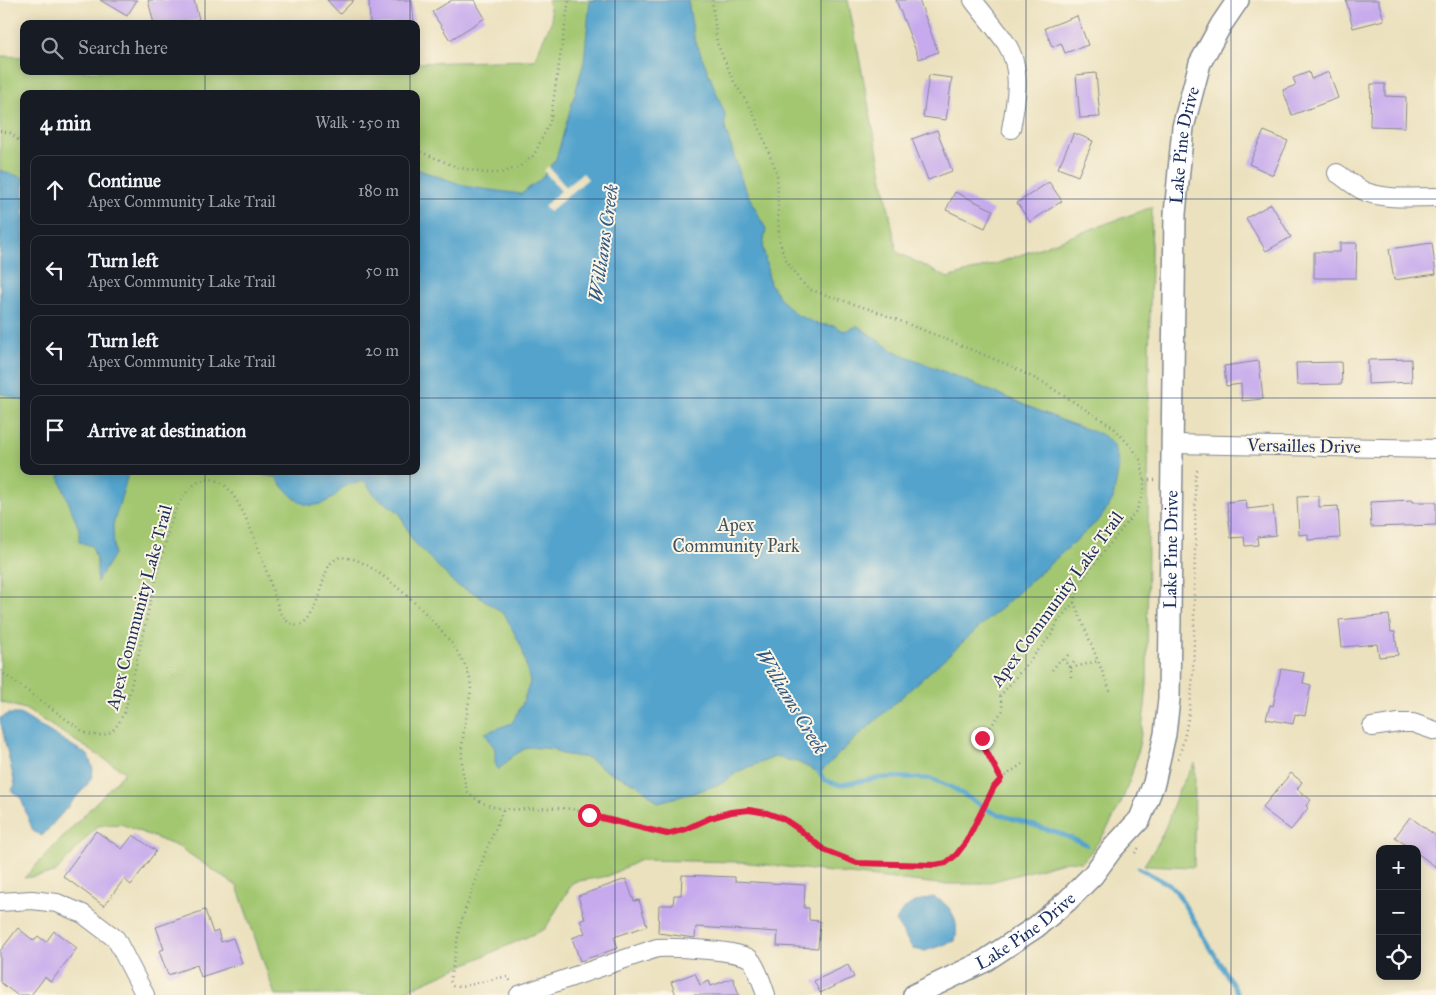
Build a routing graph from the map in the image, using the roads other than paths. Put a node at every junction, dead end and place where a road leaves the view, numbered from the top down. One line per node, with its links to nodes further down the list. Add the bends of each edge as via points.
1 (973, 0): 3 (street, via 1008,45 1014,60 1017,89)
2 (1238, 0): 6 (main road, Lake Pine Drive, via 1200,63 1183,127 1175,214)
3 (1011, 130)
4 (1337, 173): 5 (street, via 1376,195)
5 (1436, 197)
6 (1173, 444): 7 (street, Versailles Drive); 14 (main road, Lake Pine Drive, via 1169,699 1154,783 1140,819 1093,875 1036,927 983,962)
7 (1436, 448)
8 (1372, 727): 9 (street, via 1413,723)
9 (1436, 731)
10 (0, 902): 12 (street, via 32,900 58,903 83,914 116,939)
11 (516, 990): 13 (street, via 657,948 672,947 739,954 750,959)
12 (145, 995)
13 (766, 995)
14 (914, 995)

